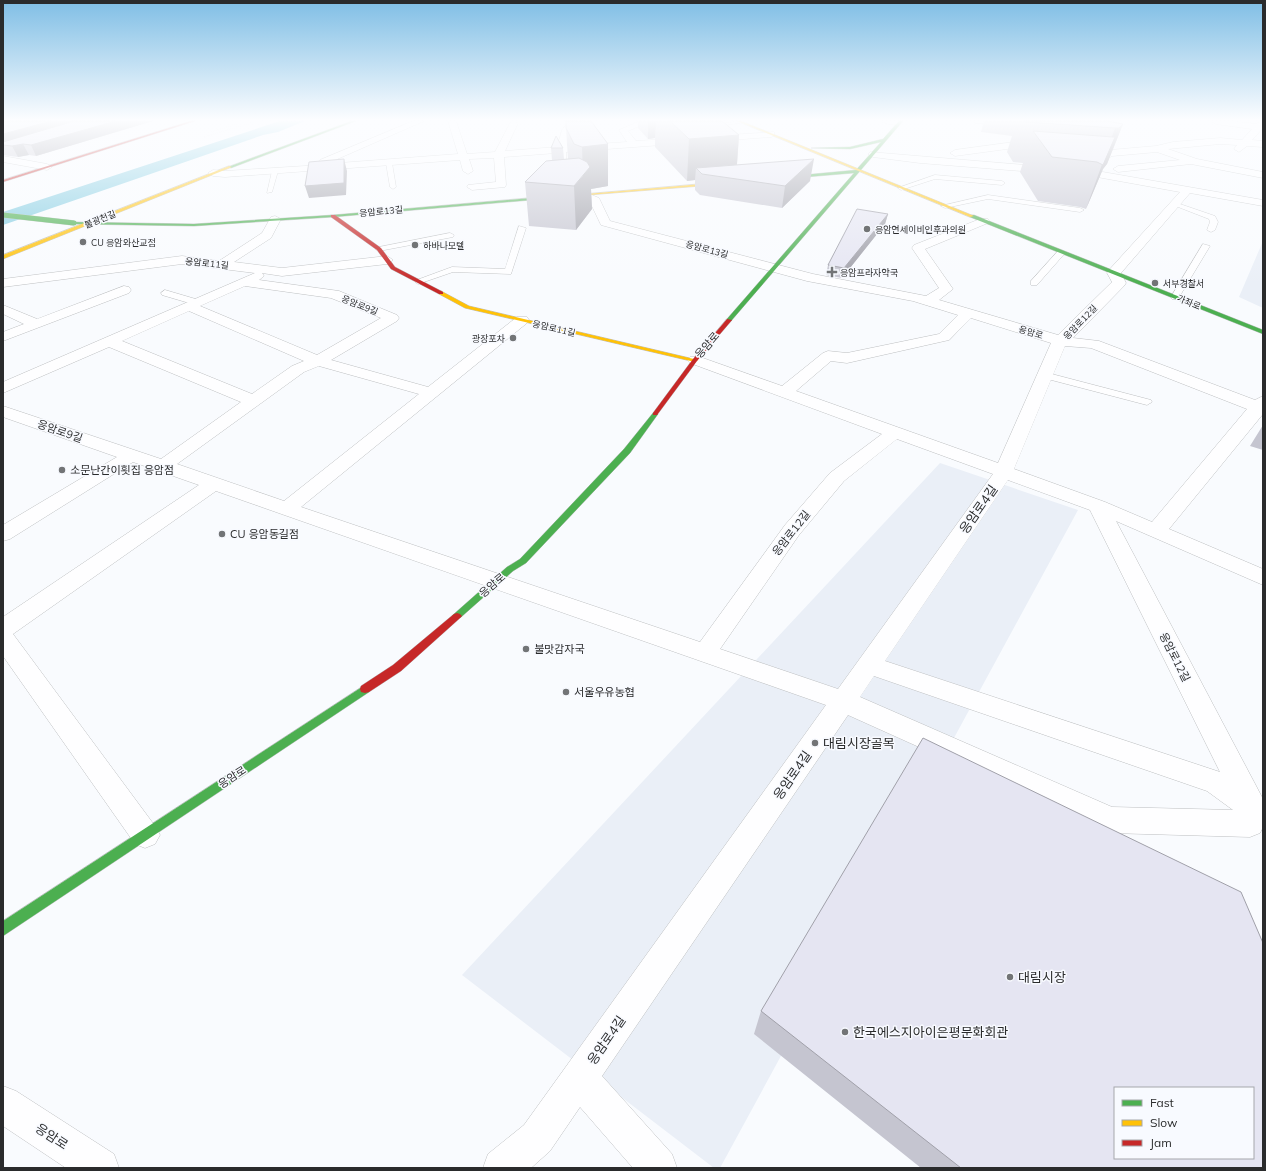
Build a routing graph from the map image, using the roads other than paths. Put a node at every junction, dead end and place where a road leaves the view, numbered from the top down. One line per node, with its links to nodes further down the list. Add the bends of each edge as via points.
1 (20, 176): 13 (main road)
2 (207, 176): 34 (main road, 불광천길)
3 (273, 176): 22 (lane)
4 (391, 176): 19 (lane)
5 (469, 176): 17 (street)
6 (501, 176): 17 (street, via 501,185)
7 (564, 176): 24 (street, via 571,190)
8 (801, 176): 12 (main road)
9 (855, 176): 23 (main road, 응암로)
10 (871, 176): 18 (main road, 가좌로)
11 (1109, 176): 16 (street)
12 (772, 178)
13 (3, 181)
14 (733, 182): 24 (main road, 응암로13길)
15 (1002, 183): 18 (lane, via 935,177)
16 (1185, 186): 26 (street); 27 (street)
17 (472, 187): 25 (street)
18 (900, 187): 20 (main road); 28 (main road, 가좌로)
19 (393, 188)
20 (878, 188)
21 (853, 190): 23 (main road)
22 (269, 192)
23 (840, 193): 44 (main road, 응암로)
24 (583, 194): 25 (main road, 응암로13길); 44 (street, 응암로13길, via 595,200 605,223)
25 (476, 203): 31 (main road, 응암로13길)
26 (1263, 203)
27 (1175, 204): 36 (lane, via 1212,218 1214,222); 46 (street)
28 (945, 206): 29 (lane, via 988,197); 33 (main road, 가좌로)
29 (1080, 210)
30 (3, 215): 34 (main road, 응암로13길, bridge)
31 (333, 216): 32 (main road, 응암로13길); 39 (main road, 응암로11길)
32 (275, 219): 34 (main road, 응암로13길, via 194,225); 43 (street, via 267,235)
33 (984, 221): 40 (main road, 가좌로); 54 (street, via 918,248 946,289)
34 (88, 224): 41 (main road, 불광천길)
35 (522, 228): 47 (lane, via 508,272 452,268)
36 (1210, 230)
37 (450, 235): 39 (lane)
38 (1206, 246): 53 (lane)
39 (379, 249): 42 (main road, 응암로11길)
40 (1062, 252): 46 (main road, 가좌로); 50 (lane)
41 (3, 257)
42 (387, 260): 45 (street, 응암로11길, via 282,272); 47 (main road, 응암로11길, via 393,268)
43 (221, 265): 45 (street, 응암로11길); 49 (street, 응암로11길, via 182,260 71,272)
44 (775, 267): 54 (street, 응암로, via 812,278); 64 (main road, 응암로)
45 (269, 270): 48 (street)
46 (1114, 273): 53 (main road, 가좌로); 63 (street, 응암로12길, via 1119,283)
47 (418, 281): 58 (main road, 응암로11길, via 467,307)
48 (244, 282): 55 (street); 65 (street, 응암로9길, via 334,294 392,318)
49 (3, 283)
50 (1034, 283)
51 (124, 290): 59 (street)
52 (165, 293): 55 (lane)
53 (1176, 297): 60 (main road, 가좌로)
54 (928, 301): 57 (street, 응암로)
55 (192, 304): 62 (street); 65 (street)
56 (3, 309): 59 (street)
57 (968, 313): 63 (street, 응암로); 68 (street, via 944,337 847,358 828,356)
58 (522, 320): 64 (main road, 응암로11길); 69 (street)
59 (37, 324): 61 (street)
60 (1263, 332)
61 (3, 337)
62 (109, 341): 67 (street); 70 (street)
63 (1061, 341): 66 (street, 응암로12길, via 1056,346); 72 (street, 응암로, via 1094,344)
64 (695, 360): 68 (street); 84 (main road, 응암로, via 627,451 523,561)
65 (318, 361): 69 (street); 70 (street, 응암로9길, via 298,369)
66 (1044, 375): 71 (lane); 77 (street, 응암로12길)
67 (3, 388)
68 (785, 392): 74 (street)
69 (432, 393): 80 (street)
70 (254, 401): 76 (street, 응암로9길)
71 (1147, 402)
72 (1261, 406): 81 (street)
73 (3, 411): 75 (street, 응암로9길)
74 (896, 432): 77 (street); 87 (street, 응암로12길, via 837,477 792,530)
75 (131, 456): 76 (street, 응암로9길); 82 (street)
76 (163, 466): 78 (street, 응암로9길)
77 (1004, 472): 79 (street); 88 (street, 응암로4길)
78 (214, 484): 80 (street, 응암로9길); 85 (street)
79 (1098, 506): 81 (street); 90 (street, 응암로12길)
80 (286, 509): 84 (street, 응암로9길)
81 (1156, 531): 83 (street)
82 (3, 534)
83 (1263, 578)
84 (496, 582): 87 (street, 응암로9길); 91 (main road, 응암로, via 397,668)
85 (3, 629)
86 (3, 638): 91 (street)
87 (705, 653): 89 (street, 응암로9길)
88 (869, 665): 89 (street, 응암로4길); 90 (street, via 1216,782)
89 (843, 701): 90 (street, 응암로9길, via 1110,820 1250,824); 93 (street, 응암로4길)
90 (1259, 811)
91 (145, 834): 92 (main road, 응암로)
92 (3, 929)
93 (579, 1078): 96 (street, 응암로4길, via 537,1138); 97 (street)
94 (3, 1104): 95 (street, 응암로)
95 (100, 1168)
96 (502, 1168)
97 (658, 1168)

